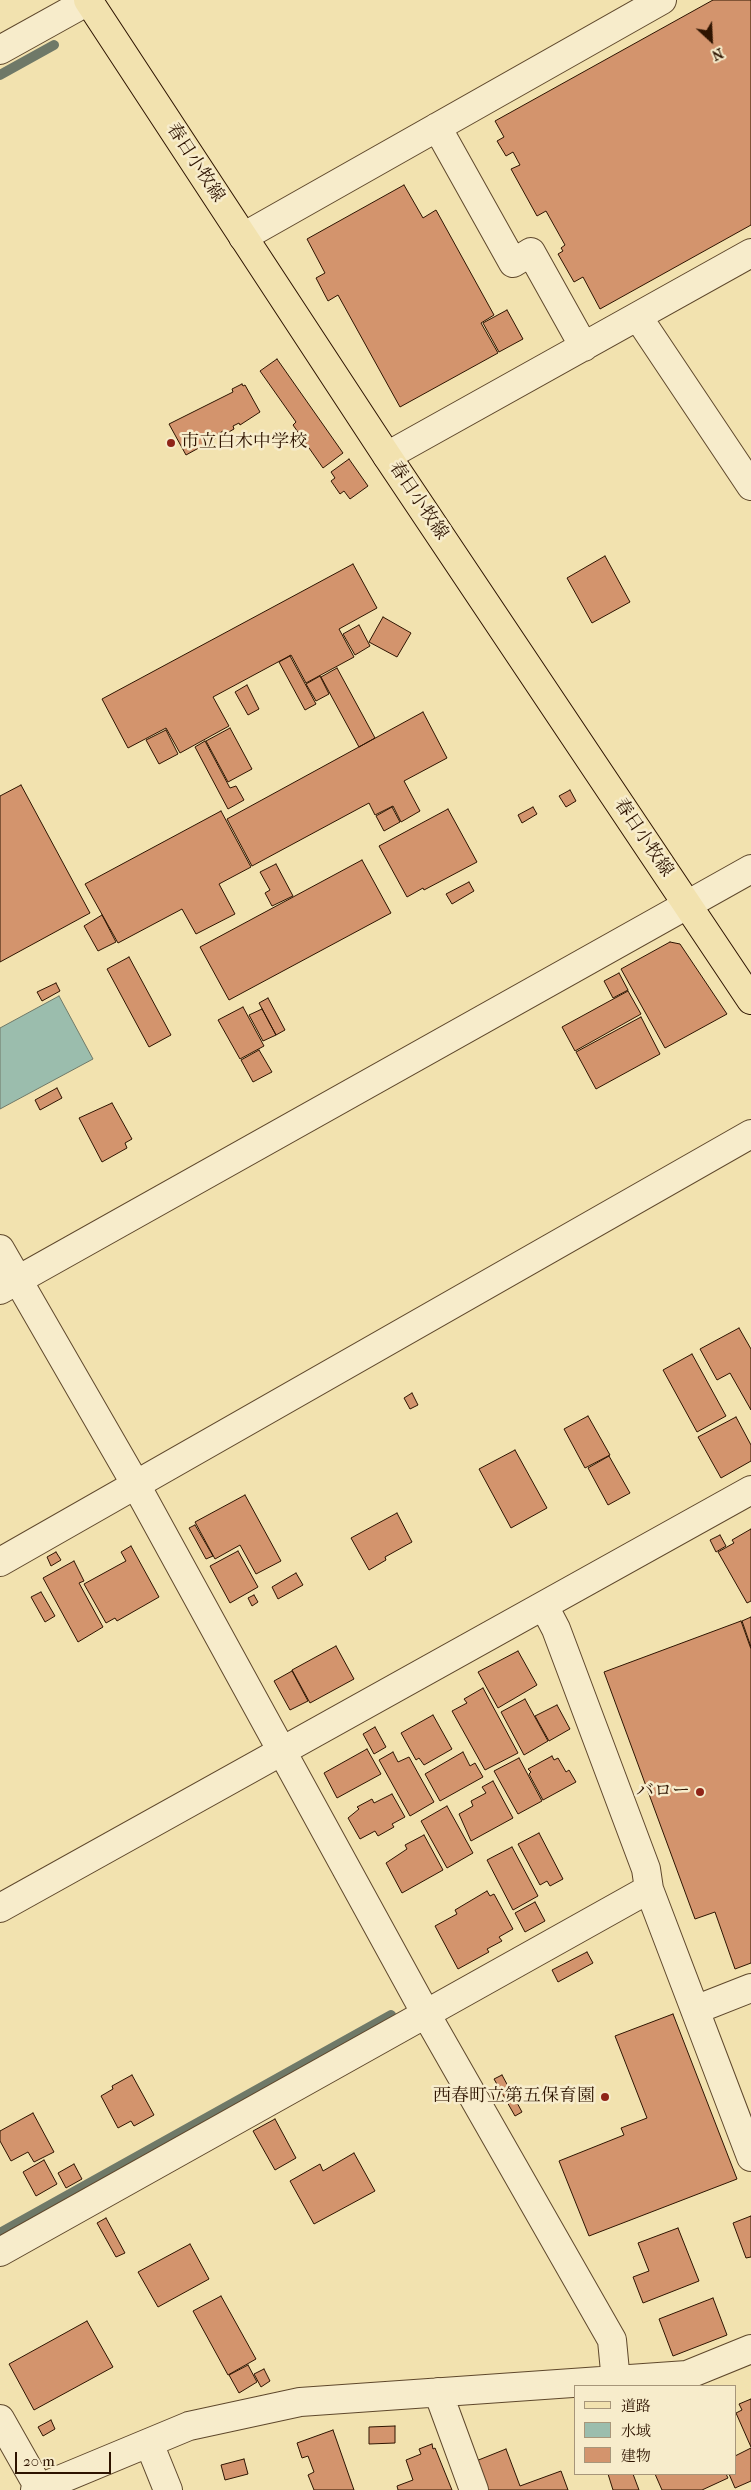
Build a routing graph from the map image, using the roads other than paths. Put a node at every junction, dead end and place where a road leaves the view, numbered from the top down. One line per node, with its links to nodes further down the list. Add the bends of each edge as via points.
1 (89, 0): 3 (street); 5 (main road, 春日小牧線)
2 (662, 0): 4 (street)
3 (0, 50)
4 (437, 127): 5 (street); 8 (street, via 513,263 532,252)
5 (243, 237): 9 (main road, 春日小牧線)
6 (751, 253): 7 (street)
7 (638, 317): 8 (street); 10 (street)
8 (584, 347): 9 (street)
9 (388, 456): 12 (main road, 春日小牧線)
10 (751, 486)
11 (751, 869): 12 (street)
12 (687, 904): 13 (main road, 春日小牧線); 16 (street)
13 (751, 1000)
14 (751, 1134): 17 (street)
15 (0, 1249): 16 (street)
16 (9, 1285): 17 (street)
17 (136, 1485): 19 (street); 21 (street)
18 (751, 1490): 20 (street)
19 (0, 1562)
20 (544, 1606): 21 (street); 22 (street, via 556,1630 646,1869)
21 (281, 1752): 23 (street); 26 (street)
22 (649, 1889): 25 (street); 26 (street)
23 (0, 1908)
24 (751, 1988): 25 (street)
25 (695, 2010): 27 (street)
26 (426, 2014): 28 (street); 30 (street, via 612,2340)
27 (751, 2157)
28 (0, 2252)
29 (751, 2349): 30 (street, via 687,2375)
30 (616, 2382): 31 (street)
31 (438, 2392): 33 (street, via 300,2402 189,2426); 36 (street)
32 (0, 2418): 34 (street)
33 (149, 2443): 34 (street); 35 (street)
34 (45, 2488)
35 (168, 2490)
36 (474, 2490)

